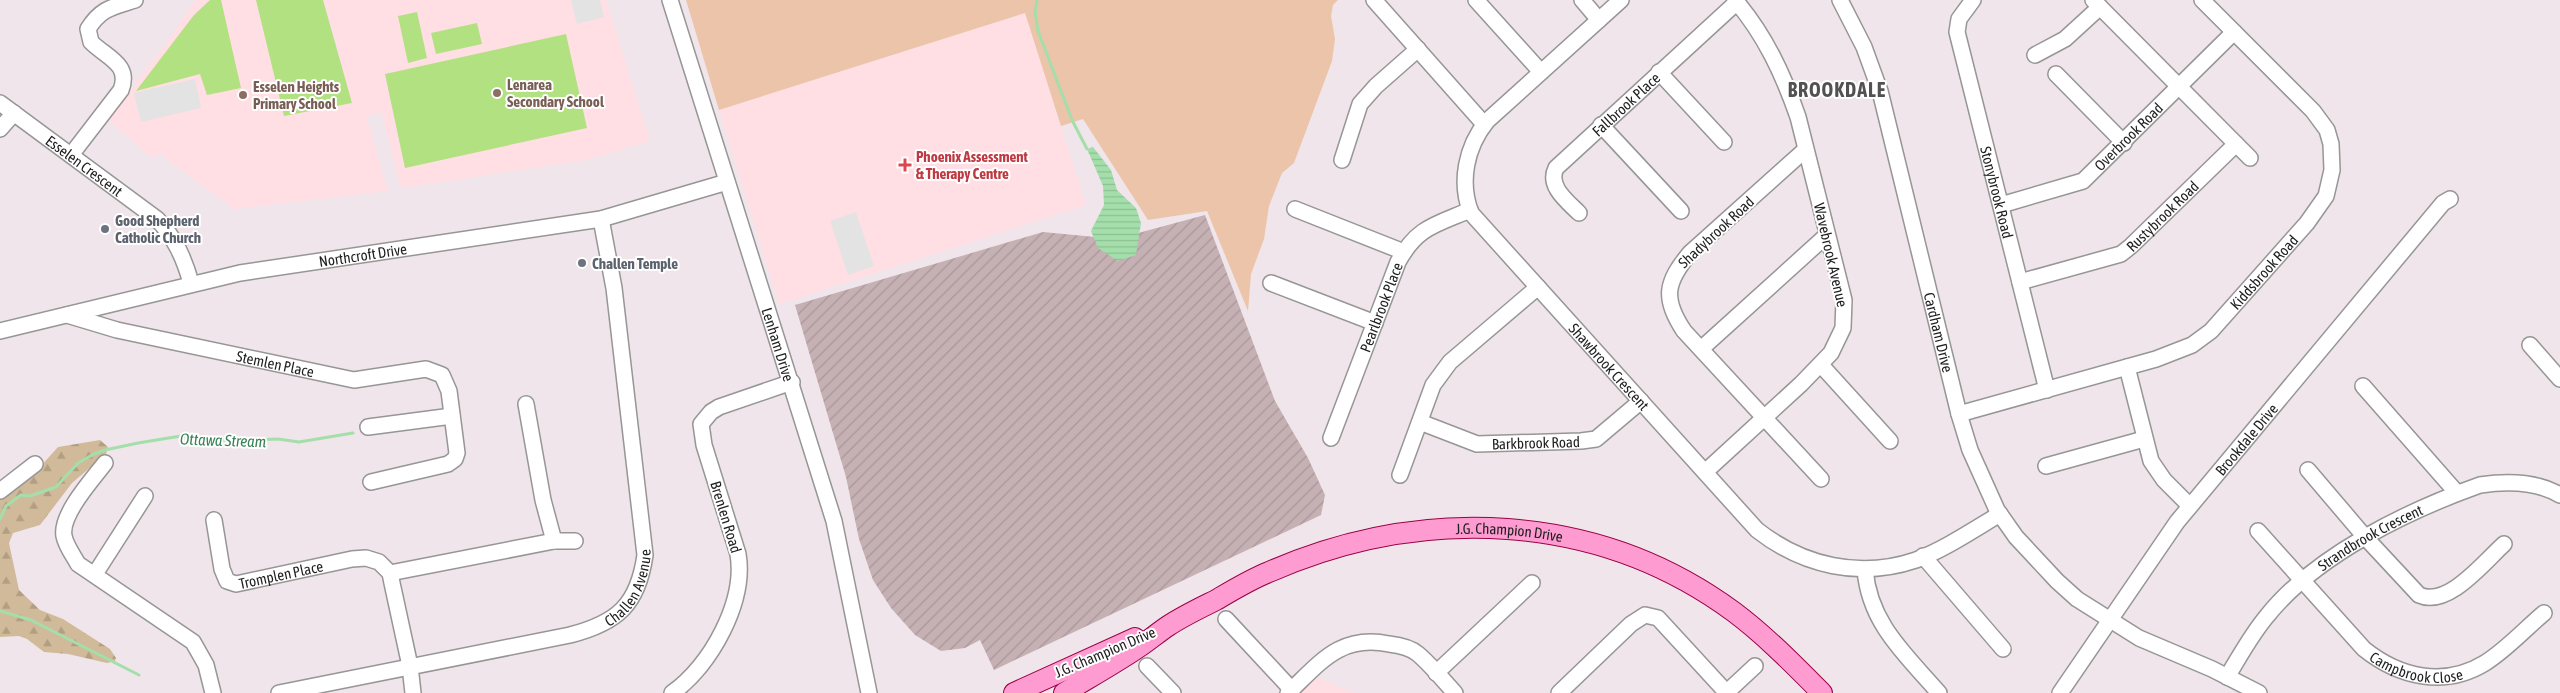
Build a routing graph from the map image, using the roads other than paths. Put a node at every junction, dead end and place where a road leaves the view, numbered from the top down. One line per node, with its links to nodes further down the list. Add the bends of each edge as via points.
1 (135, 0): 29 (street, via 103,11 88,29 91,42 121,67 124,82)
2 (670, 0): 32 (street, Lenham Drive)
3 (1374, 0): 14 (street)
4 (1476, 0): 16 (street)
5 (1582, 0): 12 (street)
6 (1621, 0): 12 (street)
7 (1840, 0): 59 (street, Cardham Drive, via 1864,47 1880,91)
8 (1973, 0): 34 (street, Stonybrook Road, via 1959,19 1957,32)
9 (2202, 0): 13 (street, Kiddsbrook Road)
10 (1736, 1): 17 (street, Fallbrook Place); 28 (street, Wavebrook Avenue, via 1759,30 1775,58 1798,117)
11 (2096, 3): 15 (street, via 2065,38); 19 (street)
12 (1599, 20): 16 (street)
13 (2234, 32): 19 (street, Overbrook Road); 52 (street, Kiddsbrook Road, via 2313,111 2326,130 2332,144 2332,170 2326,196 2307,223 2211,331 2192,345)
14 (1418, 49): 22 (street); 31 (street, via 1360,104)
15 (2035, 55)
16 (1541, 72): 22 (street)
17 (1659, 72): 23 (street, Fallbrook Place); 25 (street)
18 (2056, 74): 26 (street)
19 (2179, 87): 26 (street, Overbrook Road); 27 (street)
20 (0, 103): 21 (street, Esselen Crescent)
21 (14, 113): 24 (street); 29 (street, Esselen Crescent)
22 (1484, 124): 36 (street, via 1468,158 1466,199)
23 (1601, 125): 37 (street); 38 (street, Fallbrook Place, via 1556,168 1553,175 1555,186)
24 (0, 129)
25 (1724, 142)
26 (2124, 143): 34 (street, Overbrook Road, via 2083,182)
27 (2236, 144): 30 (street); 42 (street, Rustybrook Road, via 2120,254)
28 (1805, 150): 40 (street, Wavebrook Avenue); 50 (street, Shadybrook Road, via 1690,253 1674,272 1669,283 1671,306 1684,331)
29 (71, 155): 43 (street, Esselen Crescent, via 170,232)
30 (2250, 158)
31 (1342, 160)
32 (727, 182): 39 (street, Northcroft Drive); 54 (street, Lenham Drive)
33 (2450, 199): 79 (street, Brookdale Drive)
34 (2001, 204): 42 (street, Stonybrook Road)
35 (1295, 209): 41 (street)
36 (1470, 210): 41 (street, Pearlbrook Place, via 1430,227 1408,244); 45 (street, Shawbrook Crescent)
37 (1681, 211)
38 (1579, 213)
39 (601, 219): 43 (street, Northcroft Drive, via 339,257); 98 (street, Challen Avenue, via 614,288 645,555 638,588 619,613 592,630)
40 (1827, 235): 50 (street); 51 (street, Wavebrook Avenue, via 1845,314 1838,341)
41 (1404, 252): 47 (street, Pearlbrook Place)
42 (2020, 282): 56 (street, Stonybrook Road)
43 (191, 283): 46 (street, Northcroft Drive)
44 (1271, 283): 47 (street)
45 (1538, 287): 57 (street, Shawbrook Crescent); 62 (street, via 1450,362 1433,385)
46 (66, 314): 48 (street, Northcroft Drive); 60 (street, Stemlen Place, via 117,330 354,380 426,369 436,371 446,380)
47 (1375, 323): 64 (street, Pearlbrook Place)
48 (0, 331)
49 (2530, 345): 53 (street)
50 (1701, 349): 61 (street, Shadybrook Road)
51 (1821, 365): 61 (street, Wavebrook Avenue); 66 (street)
52 (2127, 367): 56 (street, Kiddsbrook Road); 65 (street)
53 (2560, 379)
54 (792, 382): 108 (street, Brenlen Road, via 719,407 710,412 701,424 704,445 729,522 740,569 729,617 721,635 692,676); 109 (street, Lenham Drive, via 834,522)
55 (2363, 386): 76 (street)
56 (2047, 390): 59 (street, Kiddsbrook Road)
57 (1641, 400): 62 (street, Barkbrook Road, via 1596,439 1581,441 1478,444); 71 (street, Shawbrook Crescent)
58 (526, 404): 85 (street, via 543,500)
59 (1959, 414): 80 (street, Cardham Drive, via 1977,467)
60 (452, 416): 63 (street); 74 (street, Stemlen Place, via 457,453 453,461)
61 (1764, 418): 71 (street, Wavebrook Avenue); 73 (street, Shadybrook Road)
62 (1420, 422): 72 (street)
63 (368, 427)
64 (1331, 438)
65 (2144, 439): 69 (street); 79 (street, via 2151,461 2164,480)
66 (1890, 441)
67 (104, 463): 90 (street, via 66,517 64,526 64,536 78,564)
68 (35, 464): 75 (street)
69 (2046, 466)
70 (2308, 470): 83 (street)
71 (1705, 472): 88 (street, Shawbrook Crescent, via 1757,530 1772,542 1809,561 1832,567)
72 (1400, 475)
73 (1821, 479)
74 (371, 482)
75 (0, 491)
76 (2457, 494): 77 (street, Strandbrook Crescent, via 2480,485 2508,483 2547,488); 83 (street, Strandbrook Crescent)
77 (2560, 495)
78 (145, 496): 90 (street)
79 (2190, 506): 95 (street, Brookdale Drive)
80 (2000, 514): 87 (street, Shawbrook Crescent); 95 (street, Cardham Drive, via 2031,555 2056,581)
81 (214, 520): 89 (street, Tromplen Place, via 222,569 227,581 236,584 352,559 379,562)
82 (2258, 531): 91 (street, Campbrook Close)
83 (2365, 537): 86 (street, via 2419,595 2433,599 2450,592); 91 (street, Strandbrook Crescent)
84 (575, 540): 85 (street)
85 (554, 541): 89 (street)
86 (2504, 544)
87 (1923, 556): 88 (street, Shawbrook Crescent, via 1890,566); 97 (street)
88 (1865, 569): 116 (street, via 1866,587 1885,631)
89 (390, 573): 98 (street)
90 (94, 574): 106 (street, via 193,642 206,665)
91 (2301, 581): 93 (street, Campbrook Close, via 2378,661 2424,677 2460,673 2486,662); 102 (street, Strandbrook Crescent, via 2256,630)
92 (1532, 582): 101 (street)
93 (2544, 613)
94 (1226, 619): 104 (street)
95 (2110, 620): 102 (street, Cardham Drive, via 2139,638); 117 (street, Brookdale Drive)
96 (1169, 625): 103 (main road, J.G. Champion Drive, via 1139,636); 110 (main road, J.G. Champion Drive, via 1136,650); 115 (main road, J.G. Champion Drive, via 1266,573 1337,546 1377,535 1426,528 1508,528 1588,544 1662,569 1735,613 1790,660)
97 (2003, 649)
98 (410, 666): 105 (street, Challen Avenue); 107 (street)
99 (1147, 666): 111 (street)
100 (1755, 666): 114 (street)
101 (1436, 673): 104 (street, via 1417,653 1396,645 1362,641 1327,656); 112 (street)
102 (2228, 677): 118 (street, Cardham Drive)
103 (1028, 690)
104 (1290, 691)
105 (288, 692)
106 (213, 693)
107 (413, 693)
108 (672, 693)
109 (869, 693)
110 (1064, 693)
111 (1173, 693)
112 (1455, 693)
113 (1559, 693): 114 (street, via 1644,615 1658,618)
114 (1726, 693)
115 (1822, 693)
116 (1939, 693)
117 (2060, 693)
118 (2259, 693)

